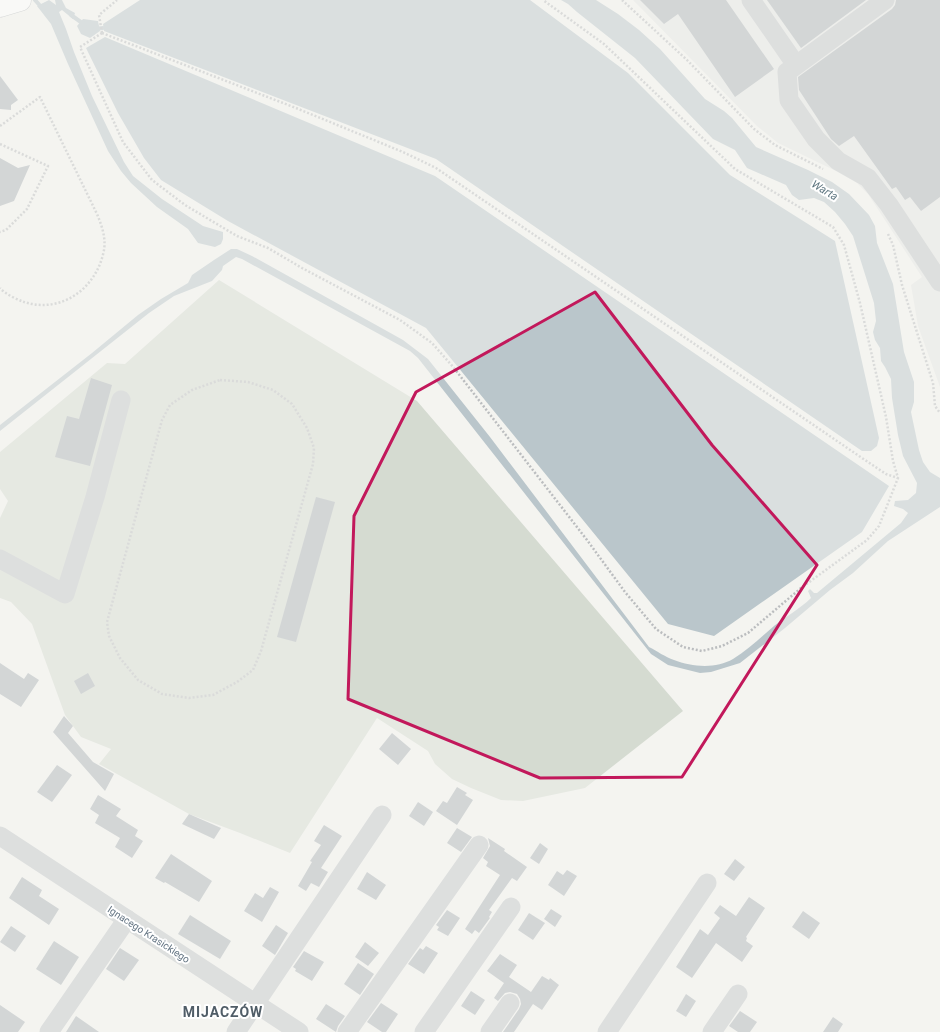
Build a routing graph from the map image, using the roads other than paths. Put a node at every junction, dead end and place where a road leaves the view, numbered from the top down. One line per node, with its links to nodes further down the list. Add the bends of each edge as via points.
1 (751, 0): 3 (street)
2 (885, 0): 3 (street)
3 (796, 66): 4 (street, via 787,72 789,100 816,139 838,161 868,178)
4 (940, 282)
5 (121, 400): 6 (street, via 65,594)
6 (0, 559)
7 (382, 815): 15 (street)
8 (0, 836): 12 (street, Ignacego Krasickiego)
9 (479, 845): 19 (street)
10 (707, 883): 22 (street)
11 (511, 907): 20 (street)
12 (126, 919): 15 (street, Ignacego Krasickiego); 16 (street)
13 (738, 994): 23 (street)
14 (510, 1003): 21 (street)
15 (256, 1004): 17 (street); 18 (street, Ignacego Krasickiego)
16 (50, 1032)
17 (236, 1032)
18 (299, 1032)
19 (346, 1032)
20 (424, 1032)
21 (490, 1032)
22 (607, 1032)
23 (712, 1032)

